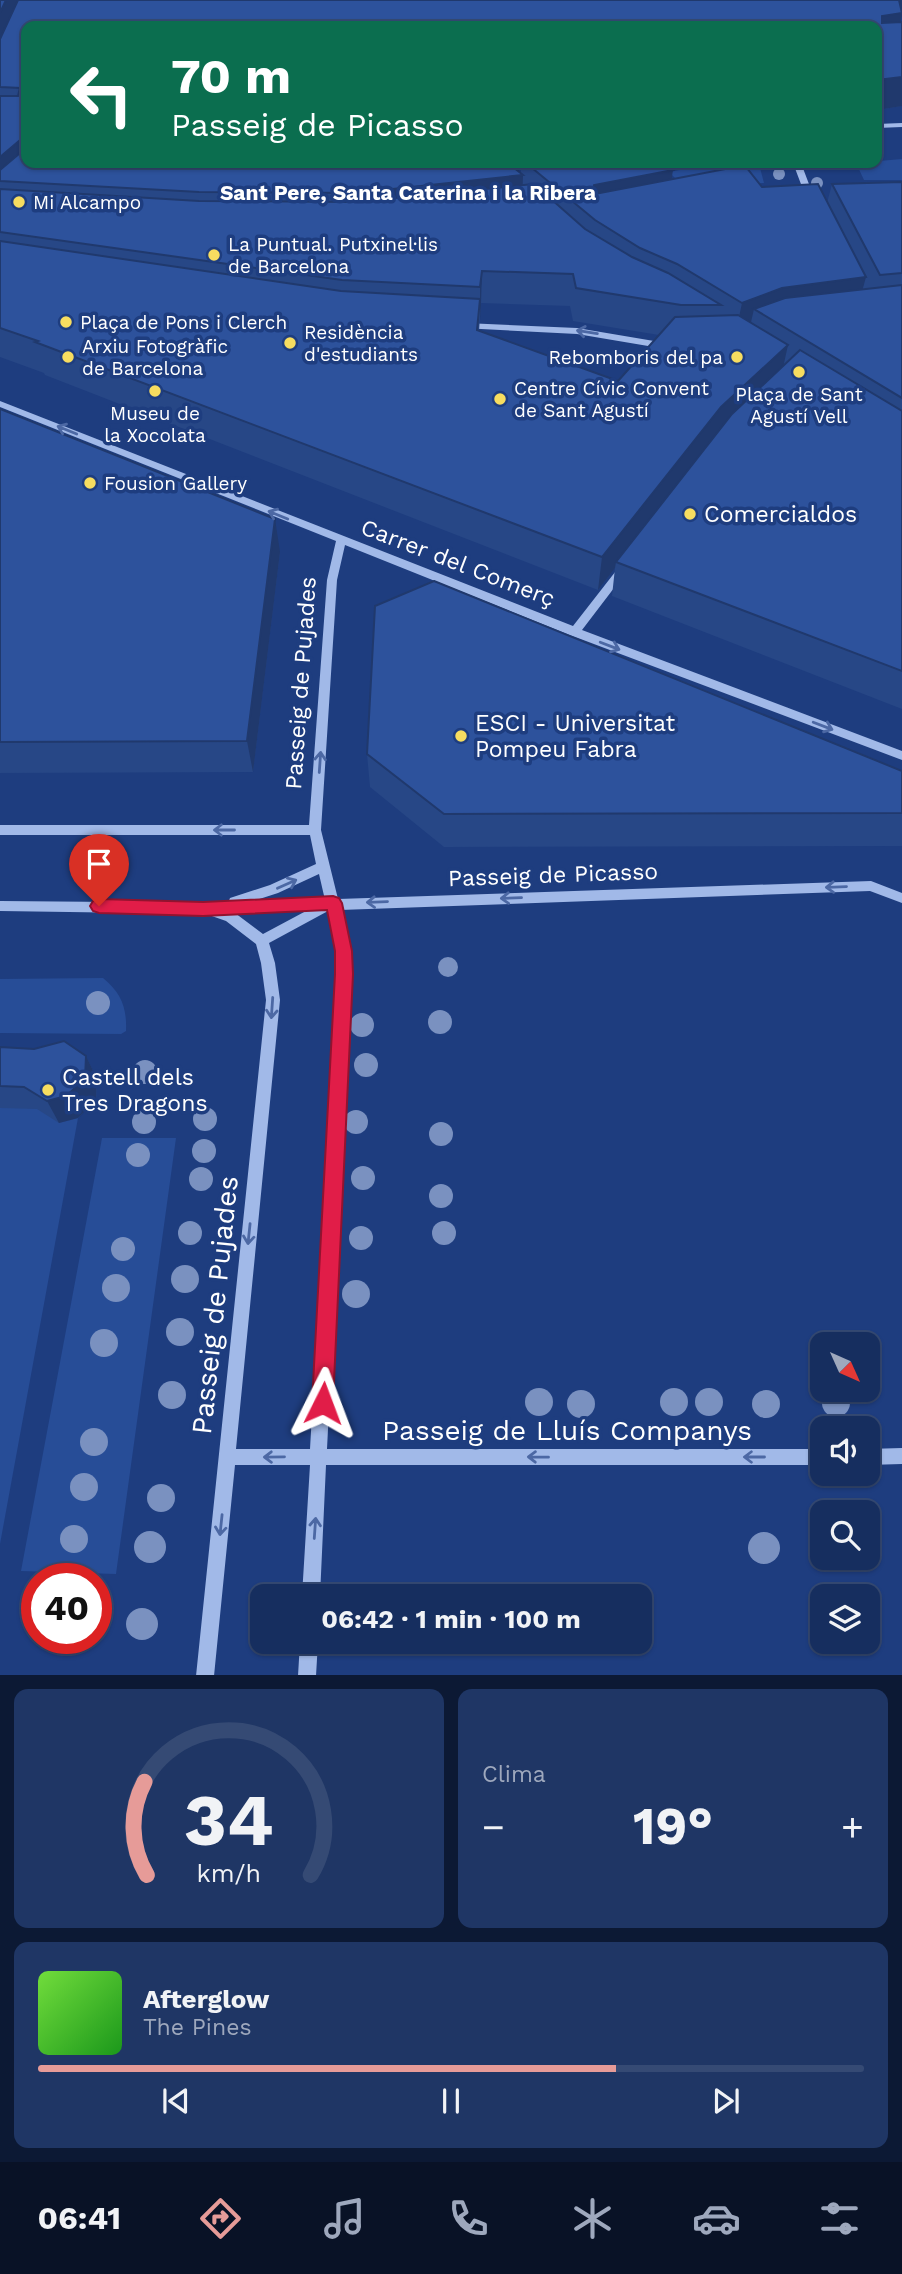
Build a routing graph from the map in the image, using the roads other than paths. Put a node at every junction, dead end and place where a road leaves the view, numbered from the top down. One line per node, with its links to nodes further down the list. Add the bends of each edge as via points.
1 (902, 125): 2 (street)
2 (882, 126)
3 (799, 168): 4 (street)
4 (807, 188): 5 (street); 6 (street)
5 (794, 190)
6 (815, 212)
7 (460, 326): 8 (street, one-way to 7, via 654,344 577,331)
8 (680, 343)
9 (0, 404): 10 (street, Carrer del Comerç, one-way to 9)
10 (341, 540): 12 (street, Carrer del Comerç); 15 (street, Passeig de Pujades, one-way to 10, via 332,580)
11 (626, 565): 12 (street)
12 (574, 632): 13 (street, Carrer del Comerç, one-way to 13)
13 (902, 757)
14 (0, 830): 15 (street, one-way to 14)
15 (315, 830): 16 (street, Passeig de Pujades)
16 (321, 867): 18 (street, Passeig de Pujades); 20 (street, one-way to 16, via 248,899)
17 (902, 898): 18 (street, Passeig de Picasso, one-way to 18, via 871,886)
18 (333, 903): 20 (street, Passeig de Picasso); 21 (street); 22 (street, via 344,951 344,974)
19 (0, 906): 20 (street, Passeig de Picasso)
20 (203, 909): 21 (street, Passeig de Picasso, via 230,918)
21 (262, 941): 23 (street, Passeig de Pujades, one-way to 23, via 273,1000)
22 (320, 1456): 23 (street, Passeig de Lluís Companys, one-way to 23); 24 (street, Passeig de Lluís Companys, one-way to 22); 27 (street, one-way to 22)
23 (228, 1457): 29 (street, Passeig de Pujades, one-way to 29)
24 (810, 1457)
25 (880, 1457): 26 (street)
26 (902, 1457)
27 (312, 1584)
28 (308, 1654): 30 (street)
29 (205, 1675)
30 (307, 1675)

